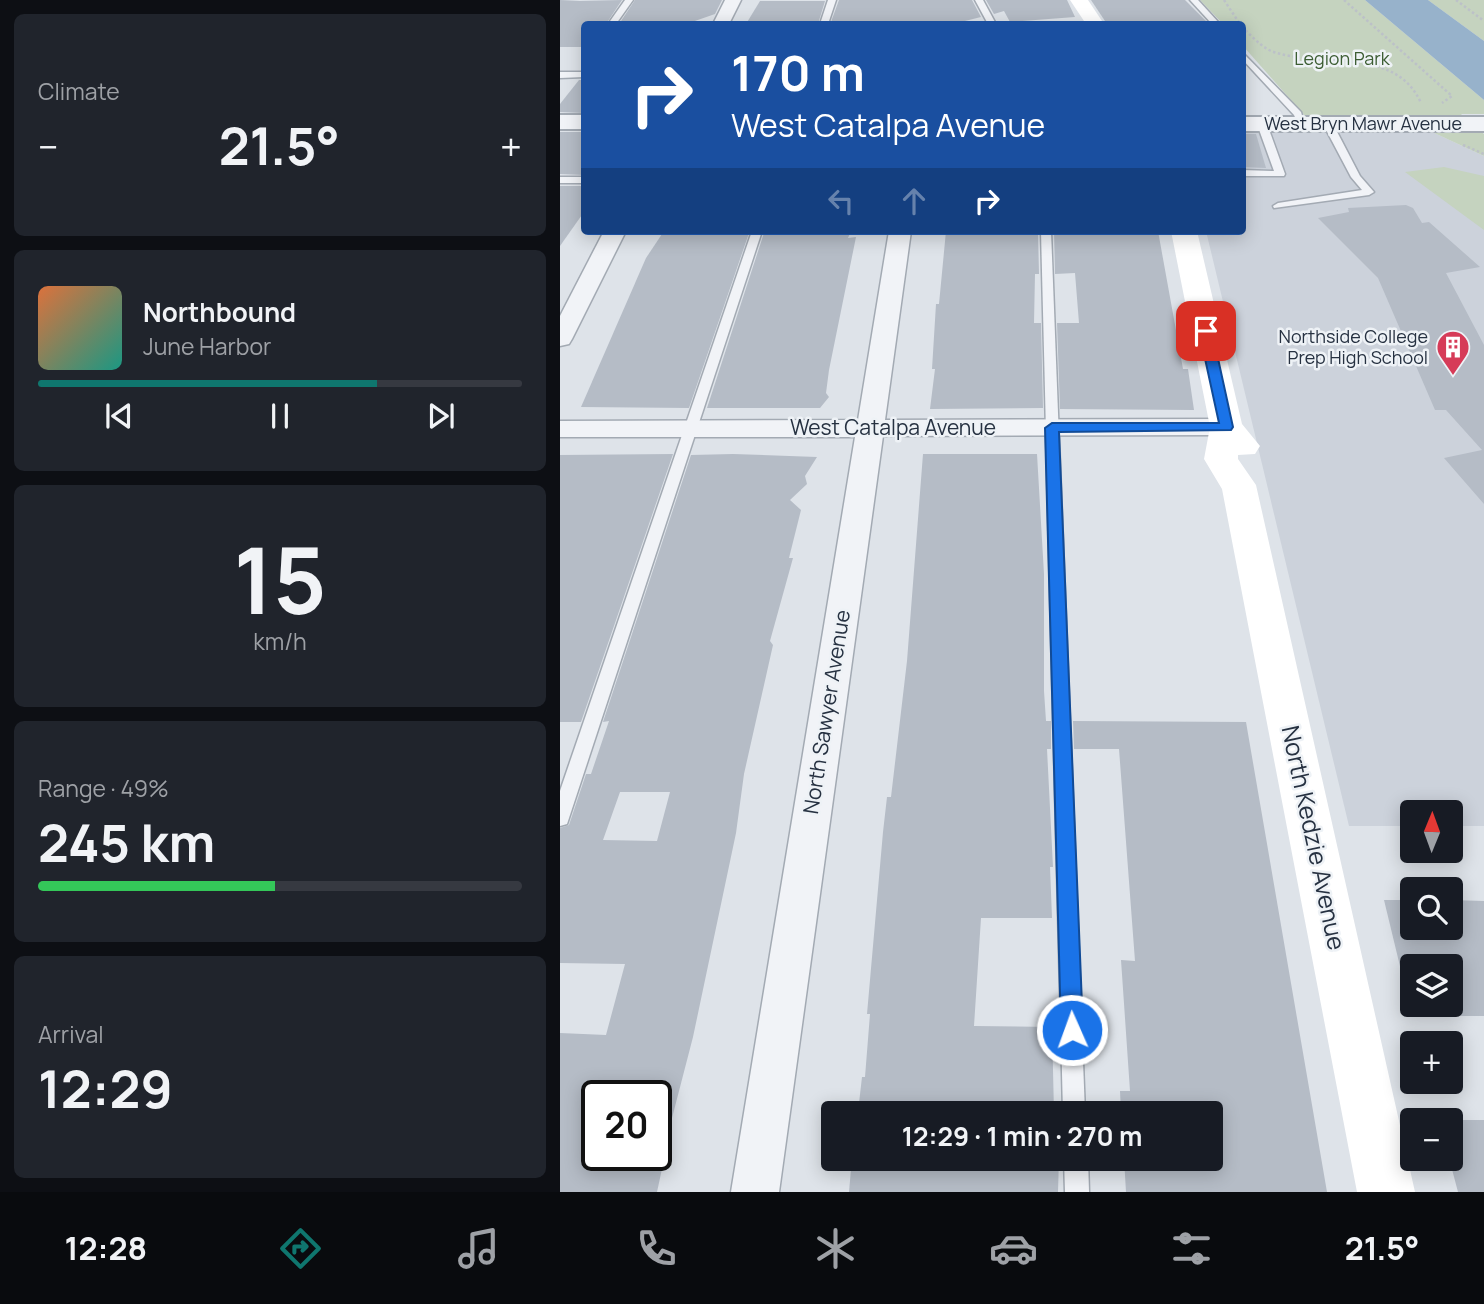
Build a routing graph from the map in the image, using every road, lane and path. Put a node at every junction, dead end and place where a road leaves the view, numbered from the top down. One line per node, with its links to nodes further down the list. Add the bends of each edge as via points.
1 (629, 0): 9 (lane)
2 (733, 0): 10 (street)
3 (832, 0): 11 (lane)
4 (979, 0): 12 (lane)
5 (1079, 0): 13 (main road)
6 (1194, 0): 14 (lane)
7 (1344, 0): 20 (path, via 1452,96)
8 (1456, 0): 15 (path)
9 (614, 21)
10 (722, 21)
11 (825, 21)
12 (990, 21)
13 (1093, 21)
14 (1213, 21)
15 (1484, 21)
16 (1246, 31): 21 (path, via 1274,52 1370,64 1395,72 1417,93)
17 (1246, 58): 25 (lane)
18 (560, 75): 19 (lane)
19 (581, 75)
20 (1435, 105)
21 (1424, 110)
22 (560, 122): 23 (street)
23 (581, 122)
24 (1252, 124): 25 (street, West Bryn Mawr Avenue); 28 (lane, via 1280,174)
25 (1302, 124): 26 (street, West Bryn Mawr Avenue)
26 (1328, 124): 27 (street, West Bryn Mawr Avenue); 31 (lane, via 1356,177 1370,192)
27 (1484, 124)
28 (1246, 173)
29 (560, 180): 30 (lane)
30 (581, 180)
31 (1278, 206)
32 (613, 235): 37 (street)
33 (756, 235): 39 (lane)
34 (899, 235): 40 (street, North Sawyer Avenue)
35 (1046, 235): 41 (lane)
36 (1185, 235): 38 (main road, North Kedzie Avenue)
37 (560, 339)
38 (1226, 427): 41 (street, West Catalpa Avenue); 48 (main road, North Kedzie Avenue, via 1218,449 1227,476 1239,485)
39 (691, 428): 40 (street, West Catalpa Avenue); 42 (street, West Catalpa Avenue); 43 (lane)
40 (870, 428): 41 (street, West Catalpa Avenue); 46 (street, North Sawyer Avenue)
41 (1052, 428): 44 (lane)
42 (560, 429)
43 (560, 818)
44 (1074, 1101)
45 (1076, 1171): 47 (lane)
46 (755, 1192)
47 (1077, 1192)
48 (1386, 1192)

